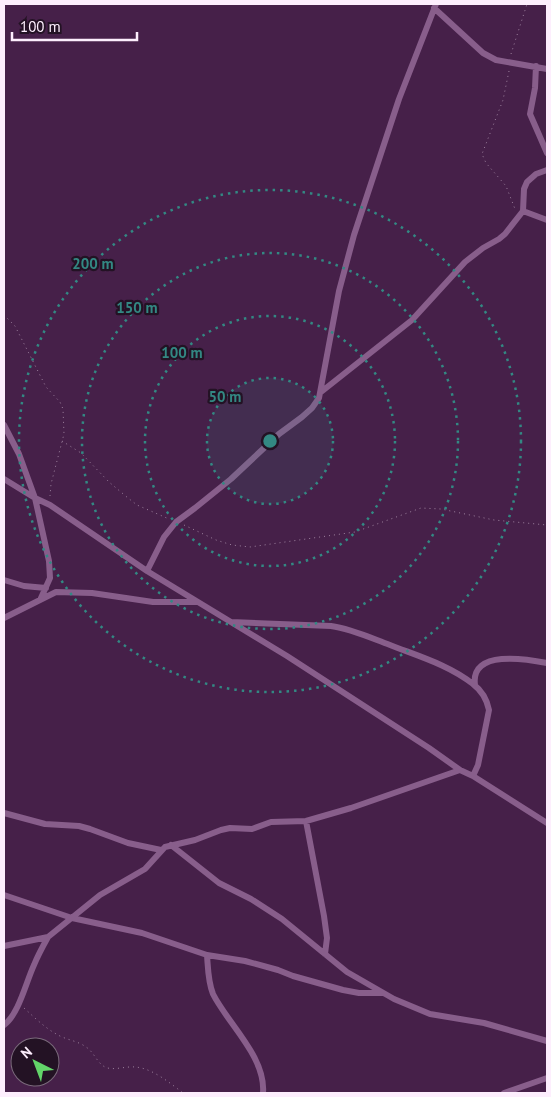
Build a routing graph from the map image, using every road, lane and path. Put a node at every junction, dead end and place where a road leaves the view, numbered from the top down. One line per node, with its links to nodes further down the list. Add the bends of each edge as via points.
1 (527, 4): 3 (path)
2 (435, 6): 3 (street, via 483,53 496,60); 12 (street, via 393,116 354,235 339,291)
3 (510, 62): 4 (street); 9 (path, via 503,100 482,154 486,164 506,186)
4 (536, 66): 5 (street); 6 (street, via 530,114)
5 (547, 69)
6 (547, 153)
7 (547, 170): 8 (street, via 526,182)
8 (523, 211): 9 (street); 10 (street)
9 (517, 217): 12 (street, via 499,239 465,262 412,320)
10 (547, 220)
11 (4, 315): 14 (path, via 15,326 46,387 60,402 64,419)
12 (320, 392): 18 (street, via 312,408 302,418)
13 (4, 425): 16 (street)
14 (62, 441): 17 (path, via 50,484); 18 (path, via 81,454 128,498)
15 (4, 479): 16 (street)
16 (35, 498): 17 (street); 22 (street, via 50,571)
17 (50, 505): 20 (street)
18 (176, 522): 19 (path, via 216,540 250,547 355,532 421,508); 20 (street, via 164,537)
19 (547, 526)
20 (147, 571): 24 (street)
21 (4, 580): 22 (street)
22 (46, 588): 23 (street)
23 (41, 599): 24 (street, via 56,592 154,602); 25 (street)
24 (197, 602): 26 (street)
25 (4, 618)
26 (230, 622): 28 (street, via 346,629 441,665); 29 (street)
27 (547, 663): 28 (street, via 515,659 491,661 479,668 475,674)
28 (475, 685): 30 (street, via 489,710)
29 (460, 770): 30 (street); 32 (street)
30 (473, 776): 33 (street)
31 (4, 813): 35 (street, via 45,824 79,826)
32 (306, 821): 34 (street, via 230,828); 40 (street, via 324,916)
33 (547, 823)
34 (171, 845): 35 (street); 40 (street, via 219,883 276,915)
35 (160, 850): 37 (street, via 144,869 100,895)
36 (4, 895): 37 (street)
37 (72, 918): 38 (street); 41 (street, via 142,933)
38 (48, 936): 39 (street); 43 (street)
39 (4, 946)
40 (325, 954): 42 (street, via 347,972)
41 (207, 956): 42 (street, via 245,961 343,990); 48 (street, via 209,981 214,994 254,1058 263,1077)
42 (383, 993): 45 (street, via 430,1014 484,1023)
43 (18, 1002): 44 (street); 47 (path, via 44,1026 92,1051 103,1066 145,1069)
44 (4, 1025)
45 (547, 1041)
46 (547, 1078): 49 (street)
47 (183, 1093)
48 (263, 1093)
49 (504, 1093)

